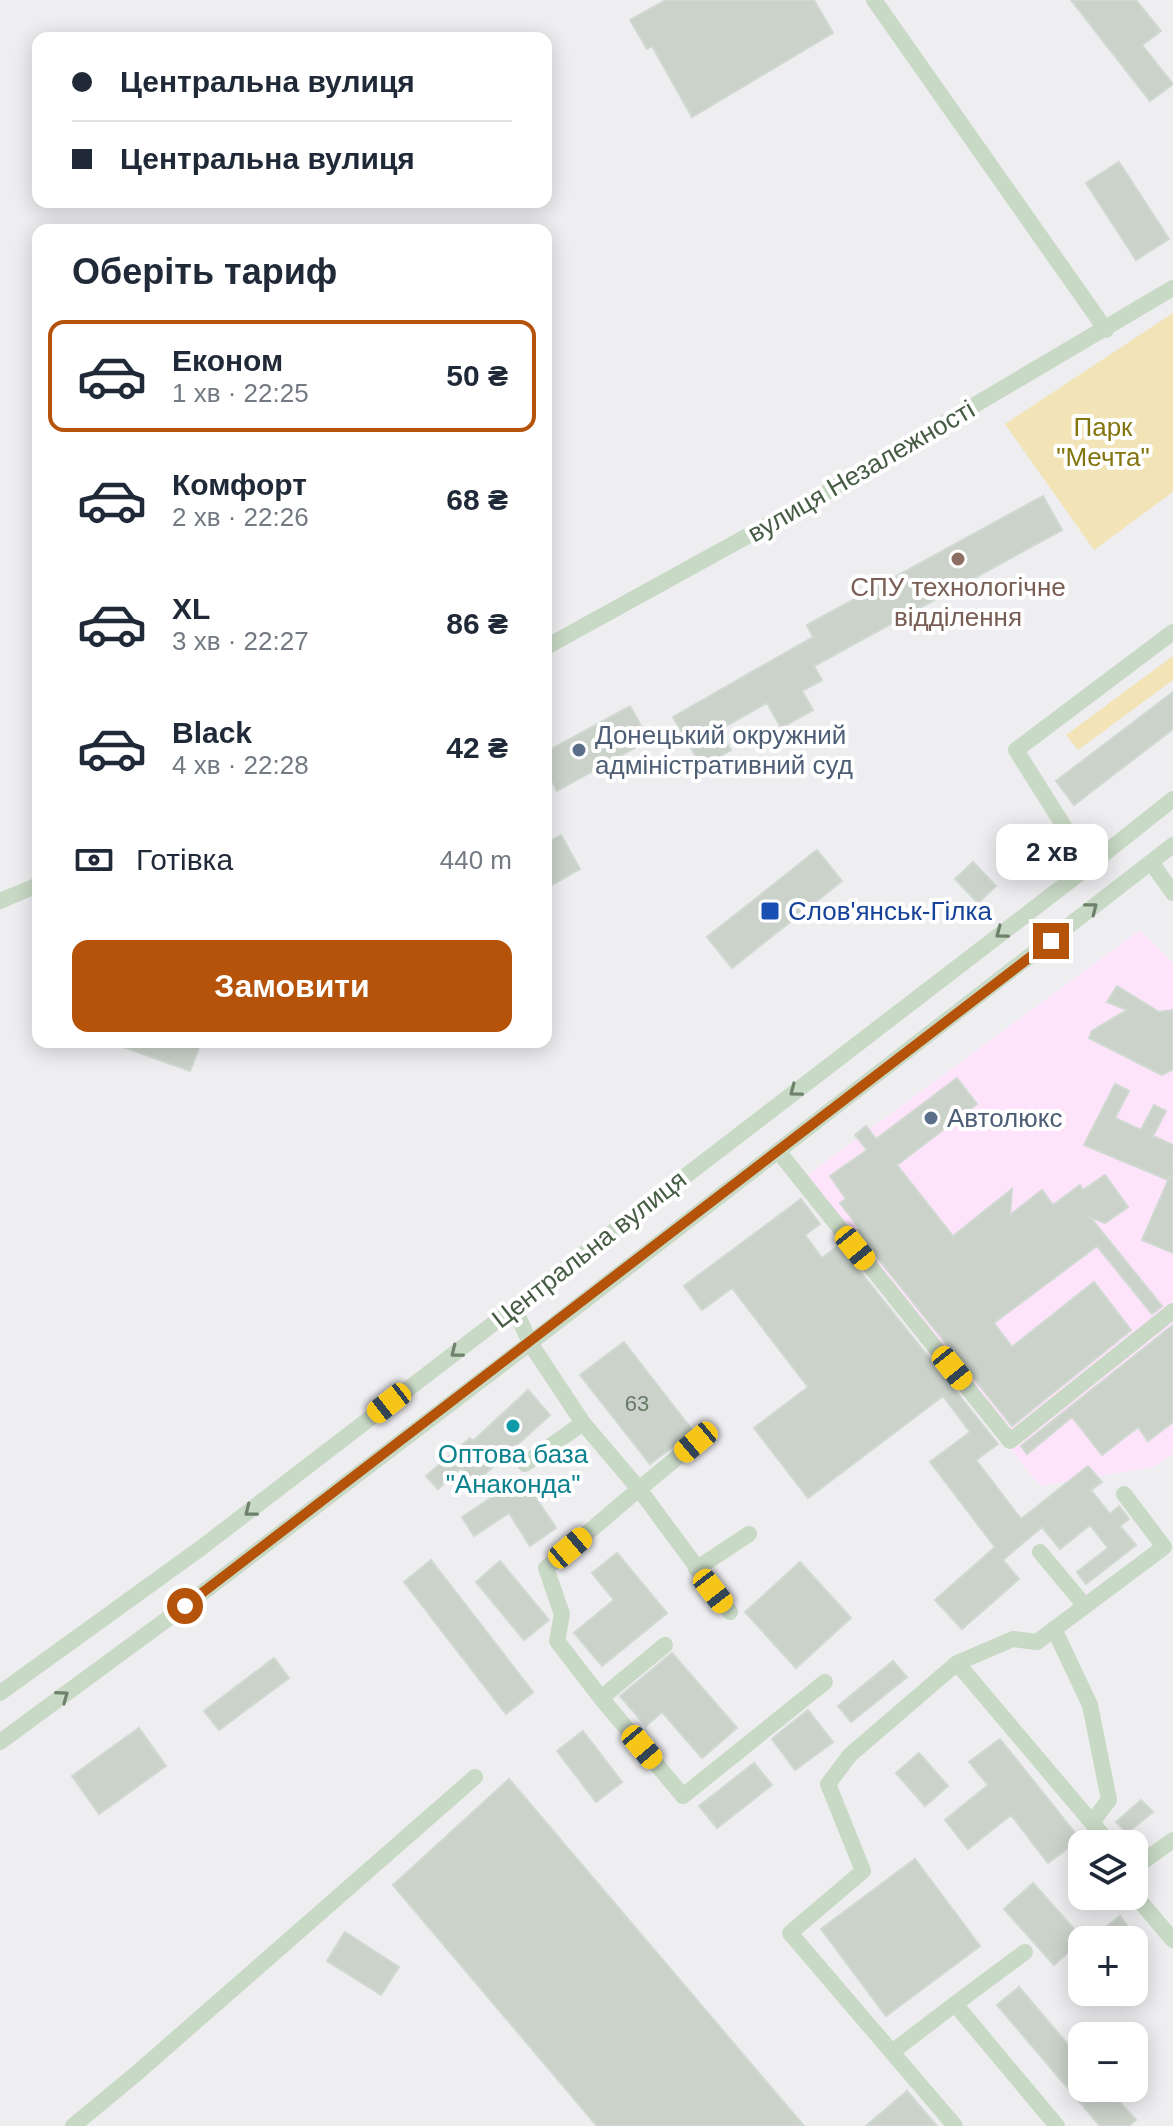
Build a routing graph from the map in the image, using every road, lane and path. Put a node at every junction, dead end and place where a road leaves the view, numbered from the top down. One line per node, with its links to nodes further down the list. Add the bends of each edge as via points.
1 (874, 0): 3 (street)
2 (1173, 288): 3 (street, вулиця Незалежності)
3 (1106, 330): 5 (street, вулиця Незалежності)
4 (1173, 632): 9 (street, via 1016,750)
5 (552, 644)
6 (1173, 799): 9 (street, Центральна вулиця)
7 (1173, 845): 8 (street, Центральна вулиця)
8 (1151, 862): 11 (street); 13 (street, Центральна вулиця, one-way to 8)
9 (1089, 866): 14 (street, Центральна вулиця, one-way to 14)
10 (32, 888): 12 (street)
11 (1173, 893)
12 (0, 901)
13 (778, 1151): 15 (street, via 1010,1441); 16 (street, Центральна вулиця)
14 (514, 1307): 16 (street); 31 (street, Центральна вулиця, one-way to 31, via 201,1548)
15 (1173, 1311)
16 (530, 1343): 17 (street); 33 (street, Центральна вулиця, one-way to 16)
17 (583, 1423): 19 (street); 20 (street)
18 (696, 1442): 20 (street)
19 (525, 1464)
20 (639, 1489): 24 (street); 32 (street, via 546,1568 562,1614 557,1641)
21 (1124, 1494): 25 (street, via 1164,1547)
22 (749, 1534): 24 (street)
23 (1040, 1552): 25 (street)
24 (696, 1569): 26 (street)
25 (1085, 1606): 27 (street)
26 (730, 1612)
27 (1054, 1629): 29 (street, via 1037,1642 1013,1639); 35 (street, via 1090,1705 1109,1800)
28 (665, 1645): 32 (street)
29 (957, 1663): 35 (street); 43 (street, via 850,1755 828,1784 863,1871 790,1933)
30 (825, 1682): 32 (street, via 683,1796)
31 (0, 1693)
32 (601, 1698)
33 (0, 1742)
34 (475, 1777): 44 (street)
35 (1092, 1822): 36 (street)
36 (1099, 1830)
37 (1173, 1840): 38 (street)
38 (1148, 1858)
39 (1148, 1910): 40 (street)
40 (1173, 1940)
41 (1025, 1952): 42 (street)
42 (955, 2004): 43 (street); 46 (street)
43 (892, 2052): 45 (street)
44 (73, 2126)
45 (955, 2126)
46 (1057, 2126)

